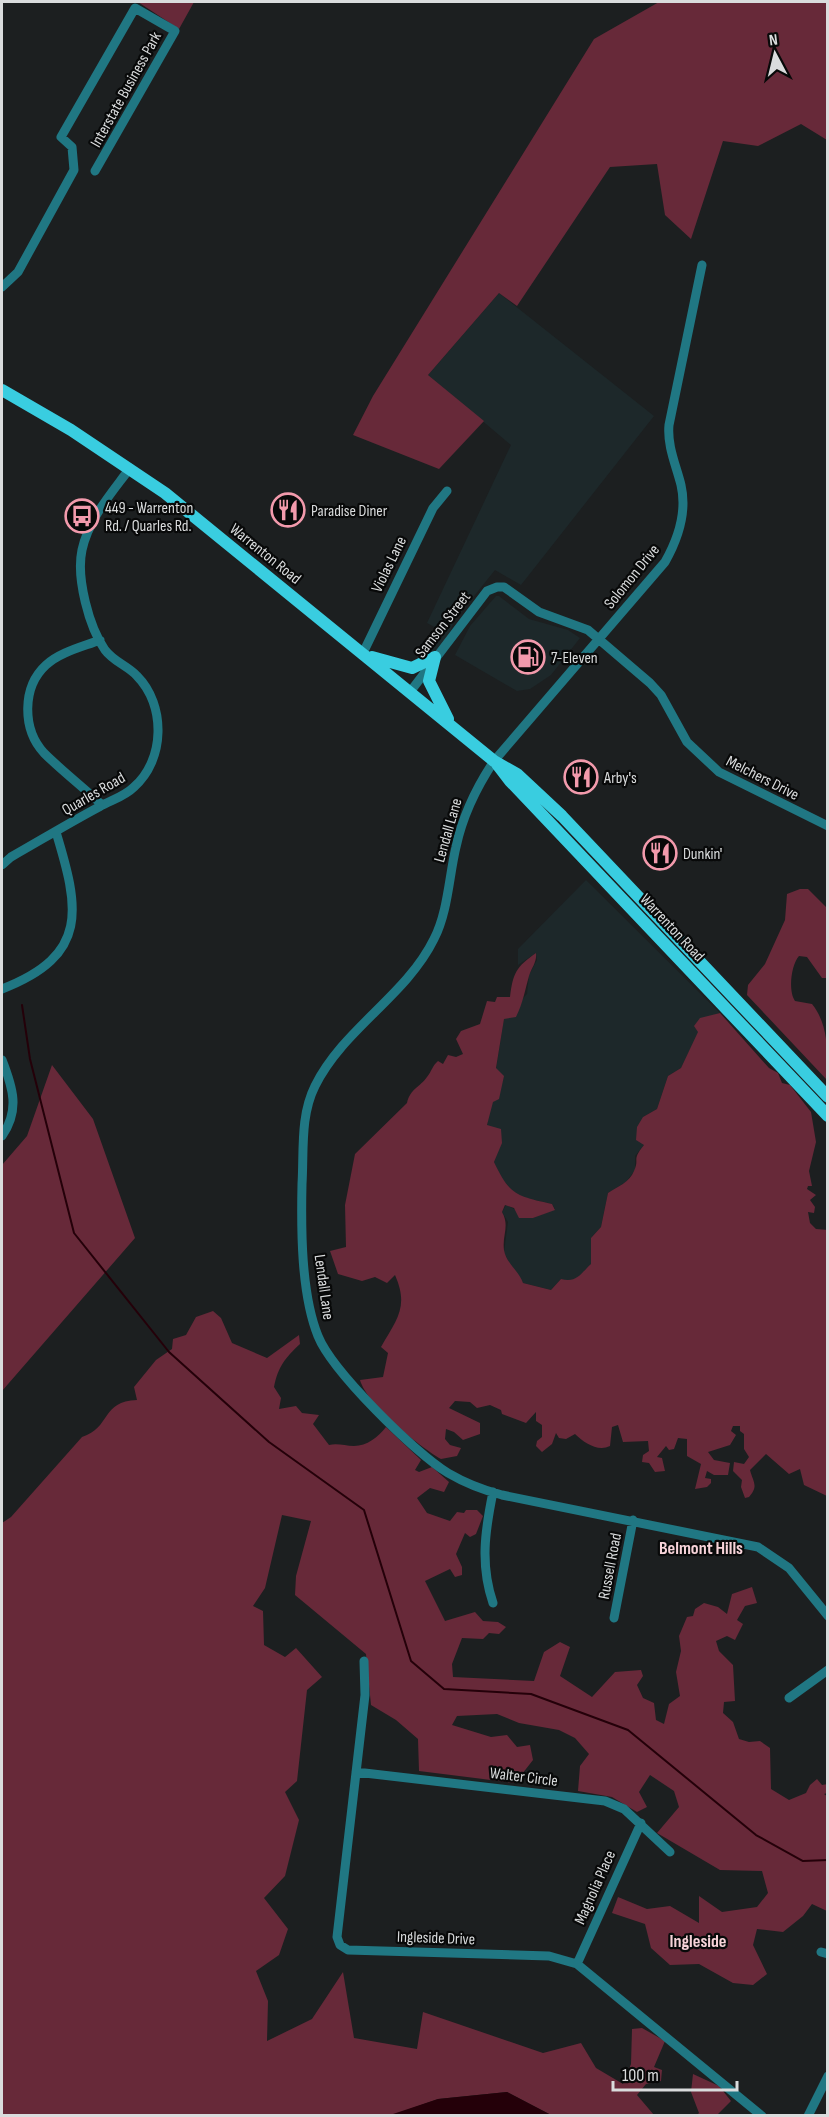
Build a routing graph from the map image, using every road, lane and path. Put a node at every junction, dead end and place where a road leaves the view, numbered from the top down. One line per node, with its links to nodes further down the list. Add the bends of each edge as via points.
1 (95, 171): 3 (street, Interstate Business Park, via 175,31 135,9 61,137 72,147 74,170 18,272)
2 (702, 266): 7 (street, Solomon Drive, via 668,434 681,487 682,516 665,562)
3 (2, 287)
4 (2, 390): 5 (main road, Warrenton Road)
5 (130, 468): 8 (street, Quarles Road, via 92,523 81,552 83,592); 9 (main road, Warrenton Road)
6 (447, 491): 9 (street, Violas Lane, via 433,508)
7 (599, 639): 10 (street, Samson Street, via 576,624 539,612 497,586 487,591); 13 (street, Solomon Drive); 15 (street, Melchers Drive, via 650,683 687,742 704,760 736,783)
8 (100, 640): 14 (street, Quarles Road, via 110,656 144,684 155,709 158,732 154,758 144,777 126,794); 14 (street, via 46,665 33,684 28,714 43,752)
9 (364, 654): 10 (main road, via 412,668); 11 (main road, Warrenton Road)
10 (435, 657): 11 (street, Samson Street); 12 (main road, via 429,681)
11 (410, 692): 12 (main road, Warrenton Road)
12 (450, 724): 13 (main road, Warrenton Road)
13 (494, 761): 20 (main road, Warrenton Road, via 518,774 555,809); 21 (main road, Warrenton Road); 23 (street, Lendall Lane, via 463,818 440,922 427,952 408,979 333,1060 311,1096 304,1123 302,1198 309,1303 326,1353 420,1452 453,1476)
14 (102, 805): 16 (street, Quarles Road)
15 (828, 826)
16 (56, 831): 17 (street, Quarles Road); 18 (street, via 72,889 70,928 51,961)
17 (2, 865)
18 (2, 989)
19 (2, 1060): 22 (street, via 14,1107)
20 (828, 1097)
21 (828, 1116)
22 (2, 1136)
23 (493, 1492): 24 (street, Lendall Lane); 25 (street, via 484,1549)
24 (633, 1520): 26 (street, Lendall Lane, via 744,1542 768,1551 789,1568); 27 (street, Russell Road)
25 (493, 1603)
26 (828, 1616)
27 (614, 1618)
28 (364, 1661): 31 (street, Ingleside Drive, via 365,1695)
29 (828, 1670): 30 (street)
30 (789, 1698)
31 (356, 1772): 32 (street, Walter Circle, via 605,1801 624,1809); 34 (street, Ingleside Drive, via 337,1937 340,1945 348,1950 549,1956)
32 (641, 1823): 33 (street, Walter Circle); 34 (street, Magnolia Place)
33 (670, 1852)
34 (578, 1964): 36 (street, Ingleside Drive)
35 (828, 2076): 37 (street)
36 (762, 2115)
37 (808, 2115)

